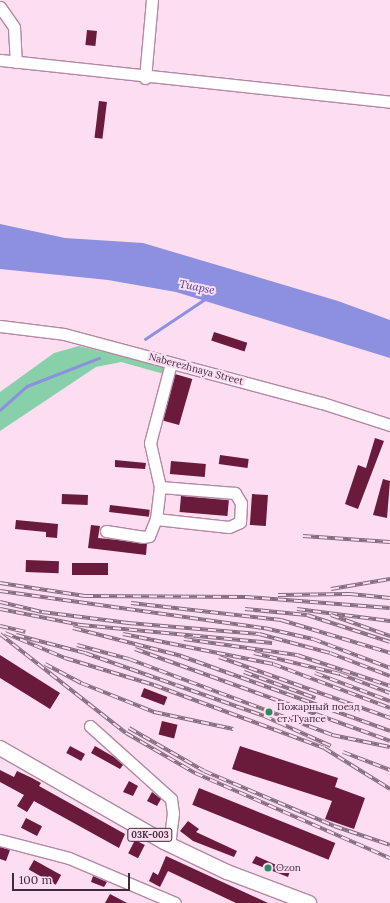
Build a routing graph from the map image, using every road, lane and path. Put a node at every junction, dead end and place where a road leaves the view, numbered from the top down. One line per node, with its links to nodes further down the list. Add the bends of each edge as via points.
1 (152, 0): 5 (street)
2 (0, 7): 4 (street, via 14,27)
3 (0, 60): 4 (street)
4 (16, 62): 5 (street)
5 (145, 78): 6 (street)
6 (390, 102)
7 (0, 326): 8 (street, Naberezhnaya Street, via 64,334)
8 (171, 362): 9 (street, Naberezhnaya Street, via 322,402); 10 (street, via 150,443)
9 (390, 425)
10 (160, 487): 11 (street); 11 (street, via 235,493 241,503 240,522 229,528)
11 (156, 520): 12 (street, via 149,536)
12 (106, 531)
13 (90, 726): 16 (street, via 171,799 173,813)
14 (0, 748): 16 (main road, 03К-003)
15 (0, 840): 18 (street, via 69,858)
16 (169, 844): 17 (main road, 03К-003)
17 (287, 899): 19 (main road, 03К-003)
18 (175, 903)
19 (309, 903)

